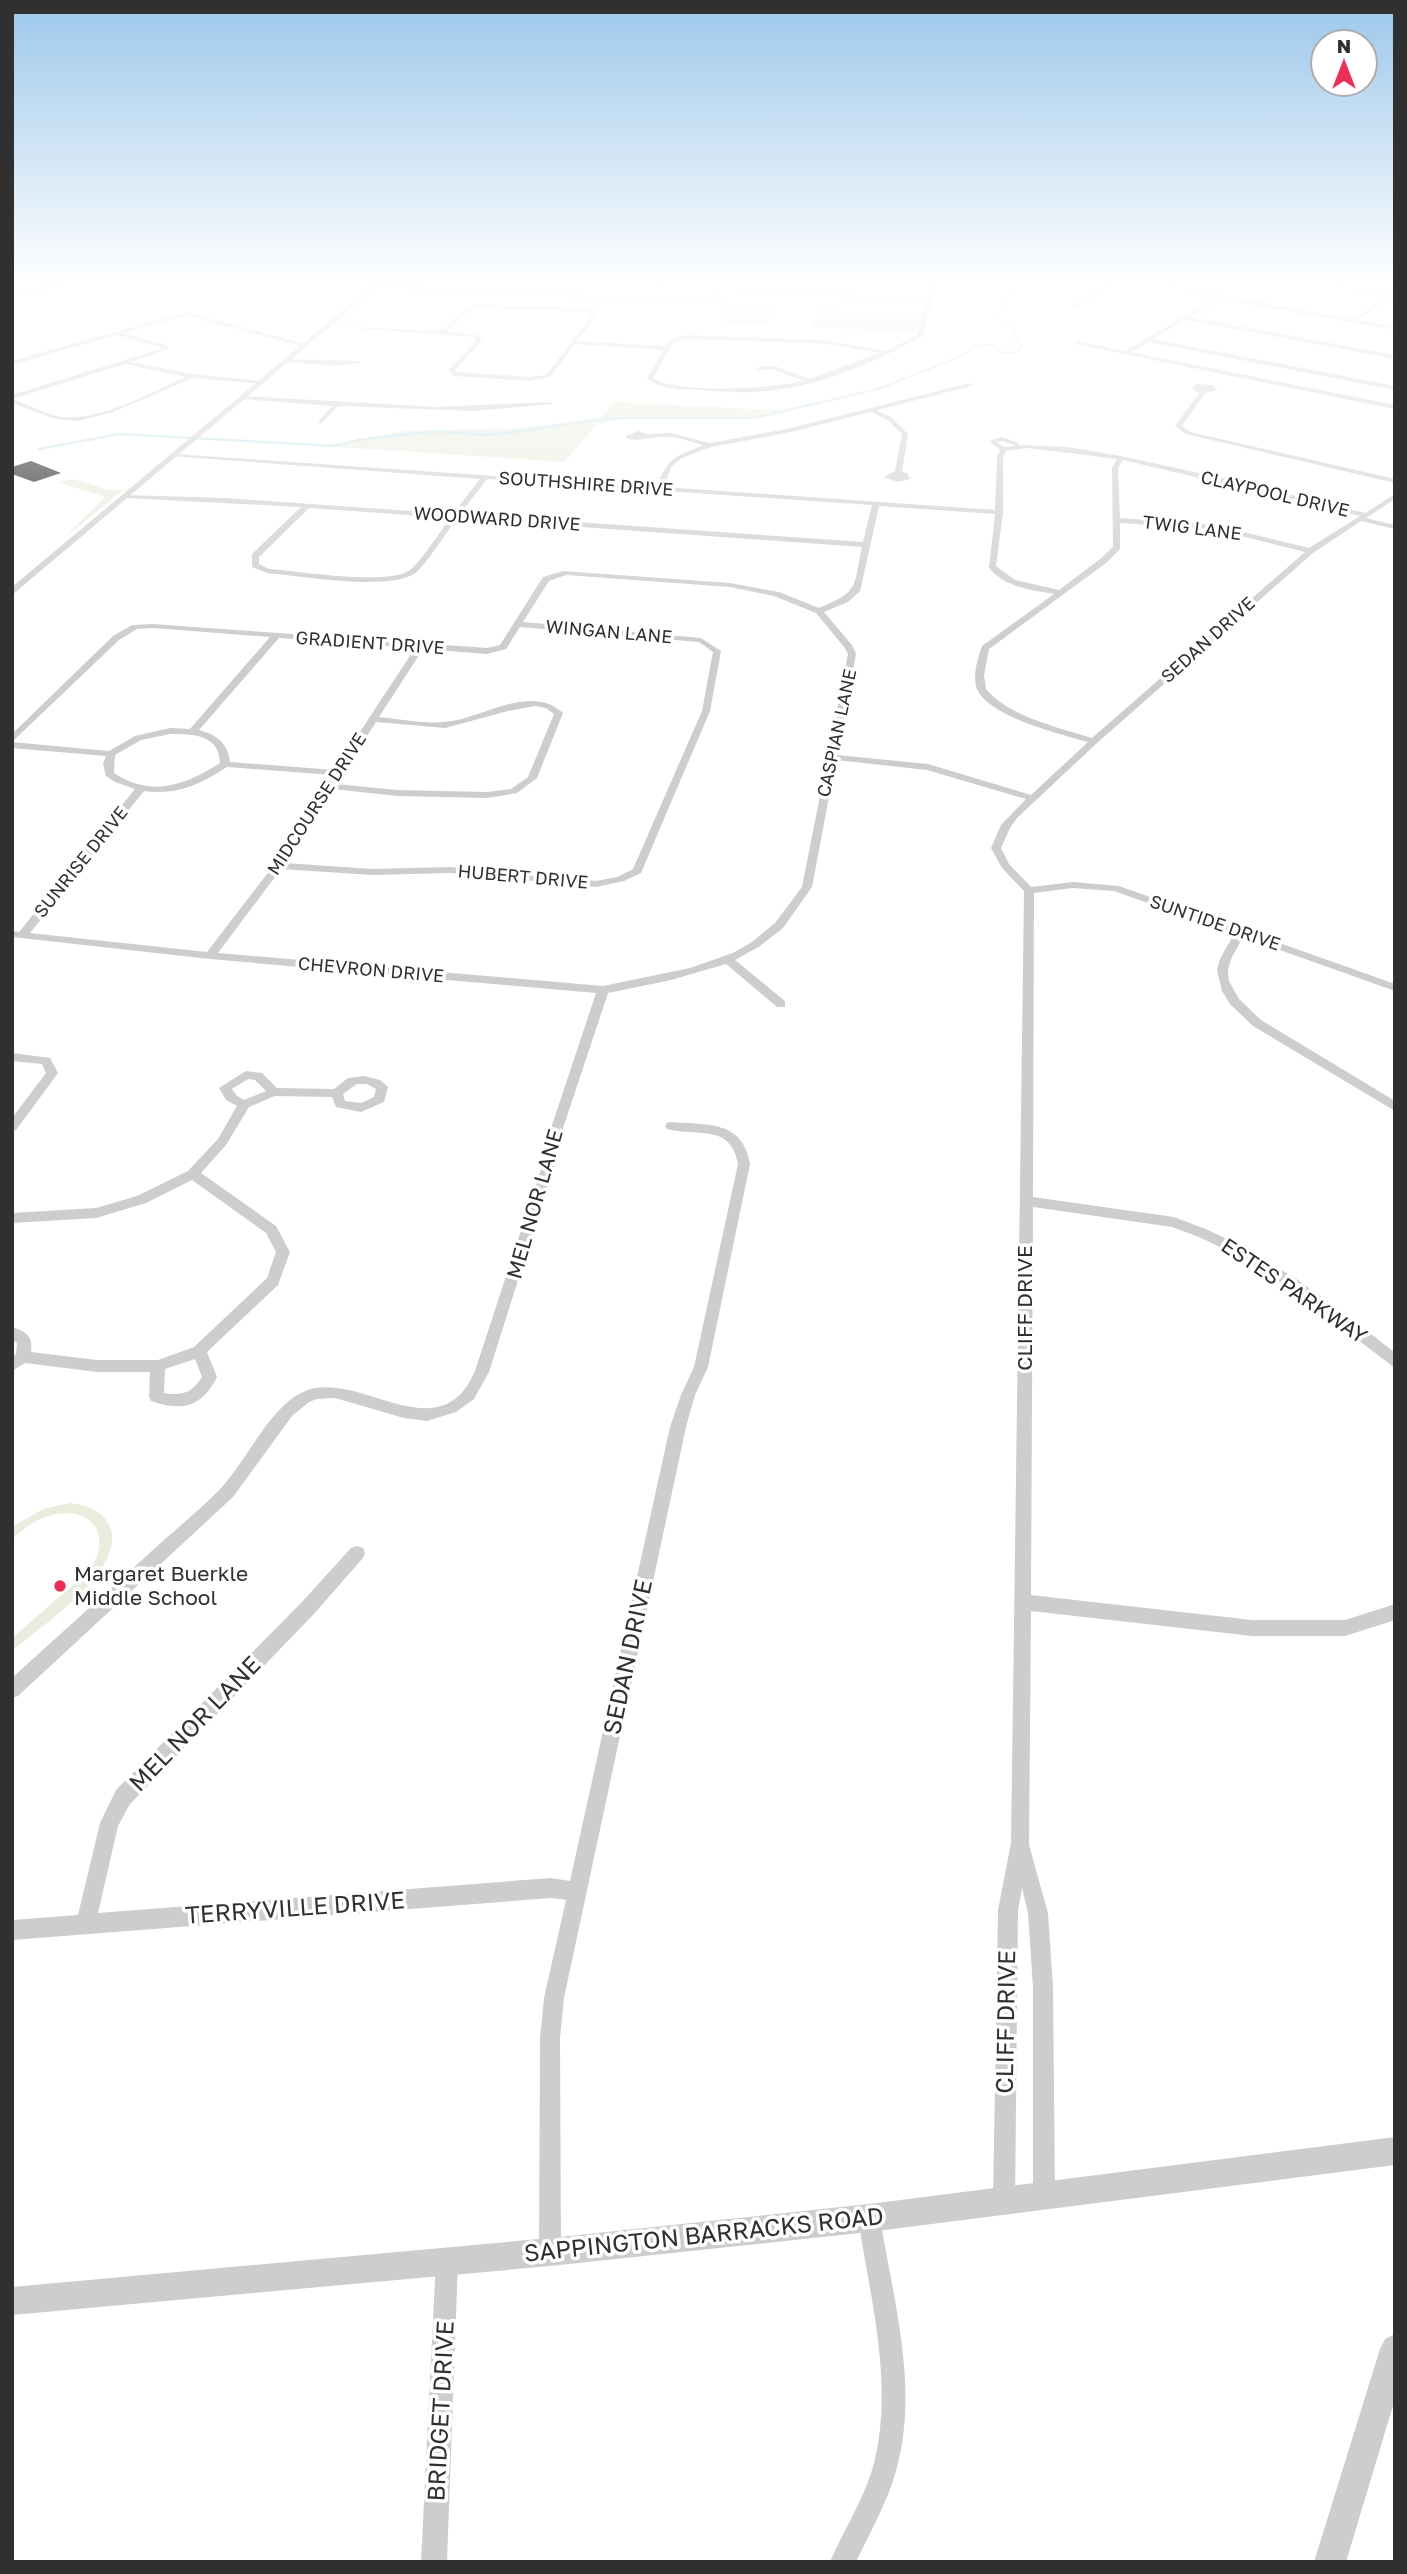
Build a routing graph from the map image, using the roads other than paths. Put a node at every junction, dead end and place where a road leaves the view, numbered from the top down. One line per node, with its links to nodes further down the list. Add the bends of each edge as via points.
1 (23, 403): 2 (street, via 66,419)
2 (129, 403)
3 (238, 403): 17 (street)
4 (323, 403): 8 (street)
5 (903, 403): 11 (street)
6 (1195, 403): 21 (street, via 1178,426 1188,433)
7 (1376, 403): 10 (street)
8 (337, 404): 9 (street, via 494,410); 12 (street)
9 (550, 404)
10 (1395, 407)
11 (874, 411): 15 (street); 19 (street, via 905,434)
12 (321, 422)
13 (649, 435): 15 (street, via 671,435)
14 (1018, 444): 16 (street, CLAYPOOL DRIVE); 16 (street, CLAYPOOL DRIVE, via 1002,439 992,442); 18 (street, CLAYPOOL DRIVE)
15 (709, 445): 22 (street, via 669,465)
16 (1003, 449): 27 (street)
17 (174, 456): 20 (street, SOUTHSHIRE DRIVE); 23 (street)
18 (1121, 458): 29 (street, CLAYPOOL DRIVE); 30 (street, via 1115,468)
19 (898, 473)
20 (485, 477): 22 (street, SOUTHSHIRE DRIVE); 28 (street)
21 (1395, 481)
22 (659, 488): 25 (street, SOUTHSHIRE DRIVE)
23 (126, 496): 26 (street, WOODWARD DRIVE); 35 (street)
24 (1395, 496): 29 (street, SEDAN DRIVE)
25 (876, 502): 27 (street, SOUTHSHIRE DRIVE); 32 (street)
26 (307, 506): 28 (street, WOODWARD DRIVE); 28 (street, via 254,556 255,565 267,571 393,579 414,572)
27 (999, 512): 36 (street, via 994,570 1028,587)
28 (455, 516): 32 (street, WOODWARD DRIVE)
29 (1363, 517): 31 (street, CLAYPOOL DRIVE); 33 (street, SEDAN DRIVE)
30 (1115, 520): 33 (street, TWIG LANE, via 1214,527); 36 (street, via 1117,547)
31 (1395, 527)
32 (867, 545): 37 (street, via 856,591)
33 (1310, 551): 45 (street, SEDAN DRIVE)
34 (566, 573): 37 (street, CASPIAN LANE, via 730,584 776,594); 38 (street, GRADIENT DRIVE, via 546,579)
35 (13, 591)
36 (1058, 592): 45 (street, via 985,648 980,684 986,697 1024,718)
37 (819, 611): 48 (street, CASPIAN LANE, via 852,654)
38 (516, 624): 40 (street, WINGAN LANE); 41 (street, GRADIENT DRIVE, via 503,647 496,650)
39 (276, 636): 41 (street, GRADIENT DRIVE); 43 (street); 44 (street, GRADIENT DRIVE, via 135,627 116,638)
40 (701, 640): 54 (street, HUBERT DRIVE, via 717,651 706,711 637,871 596,884 450,870 372,872)
41 (419, 648): 42 (street, MIDCOURSE DRIVE)
42 (374, 719): 50 (street, MIDCOURSE DRIVE); 51 (street, via 448,725 535,702 551,704 559,713 532,778 514,791 487,795 397,793)
43 (193, 731): 47 (street, via 170,730 138,738); 49 (street, via 223,745)
44 (12, 739)
45 (1094, 741): 53 (street, SEDAN DRIVE)
46 (12, 745): 47 (street)
47 (111, 754): 52 (street, via 109,774)
48 (832, 757): 53 (street, via 928,767); 59 (street, CASPIAN LANE, via 807,887 773,931)
49 (225, 764): 50 (street); 52 (street, via 197,781)
50 (336, 773): 51 (street, MIDCOURSE DRIVE)
51 (330, 786): 54 (street, MIDCOURSE DRIVE)
52 (141, 788): 57 (street, SUNRISE DRIVE)
53 (1032, 798): 55 (street, via 1005,827 996,848 1004,866)
54 (278, 866): 58 (street, MIDCOURSE DRIVE)
55 (1029, 890): 56 (street, SUNTIDE DRIVE, via 1073,885 1115,888); 71 (street, CLIFF DRIVE)
56 (1241, 932): 60 (street, SUNTIDE DRIVE); 67 (street, via 1225,953 1221,973 1237,1006 1257,1023)
57 (17, 934): 58 (street, CHEVRON DRIVE)
58 (210, 956): 61 (street, CHEVRON DRIVE)
59 (728, 960): 61 (street, CHEVRON DRIVE); 62 (street)
60 (1395, 988)
61 (603, 990): 81 (street, MEL NOR LANE, via 482,1372 469,1395 451,1408 427,1415 335,1392 304,1398 287,1412 227,1492)
62 (781, 1004)
63 (12, 1057): 69 (street, via 46,1061 52,1073)
64 (274, 1092): 65 (street); 66 (street); 66 (street, via 258,1076 246,1075 225,1088 227,1095)
65 (337, 1093)
66 (245, 1104): 70 (street, via 222,1142)
67 (1395, 1107)
68 (671, 1126): 83 (street, SEDAN DRIVE, via 724,1132 738,1139 744,1164 701,1367 678,1427)
69 (12, 1127)
70 (193, 1174): 72 (street, via 141,1200 96,1213); 74 (street, via 271,1230 283,1252 273,1281)
71 (1025, 1201): 76 (street, ESTES PARKWAY, via 1196,1229 1240,1249); 79 (street, CLIFF DRIVE)
72 (12, 1218)
73 (12, 1333): 75 (street, via 25,1340)
74 (199, 1351): 77 (street); 77 (street, via 210,1377 204,1390 191,1399 174,1402 156,1397)
75 (18, 1361): 77 (street)
76 (1395, 1362)
77 (158, 1366)
78 (357, 1553): 84 (street, MEL NOR LANE, via 123,1797 109,1823)
79 (1023, 1602): 80 (street, via 1252,1628 1345,1628); 82 (street, CLIFF DRIVE)
80 (1395, 1612)
81 (12, 1690)
82 (1020, 1843): 87 (street, CLIFF DRIVE, via 1038,1913); 88 (street, CLIFF DRIVE, via 1007,1910)
83 (577, 1892): 84 (street, TERRYVILLE DRIVE, via 551,1888); 90 (street, SEDAN DRIVE, via 550,2038)
84 (86, 1923): 85 (street, TERRYVILLE DRIVE)
85 (12, 1930)
86 (1395, 2151): 87 (street, SAPPINGTON BARRACKS ROAD)
87 (1044, 2197): 88 (street, SAPPINGTON BARRACKS ROAD)
88 (1004, 2202): 89 (street, SAPPINGTON BARRACKS ROAD)
89 (869, 2218): 90 (street, SAPPINGTON BARRACKS ROAD); 95 (street, via 894,2418 885,2465)
90 (550, 2252): 91 (street, SAPPINGTON BARRACKS ROAD)
91 (447, 2261): 92 (street, SAPPINGTON BARRACKS ROAD); 94 (street, BRIDGET DRIVE)
92 (12, 2301)
93 (1395, 2349): 96 (street)
94 (434, 2562)
95 (843, 2562)
96 (1330, 2562)

